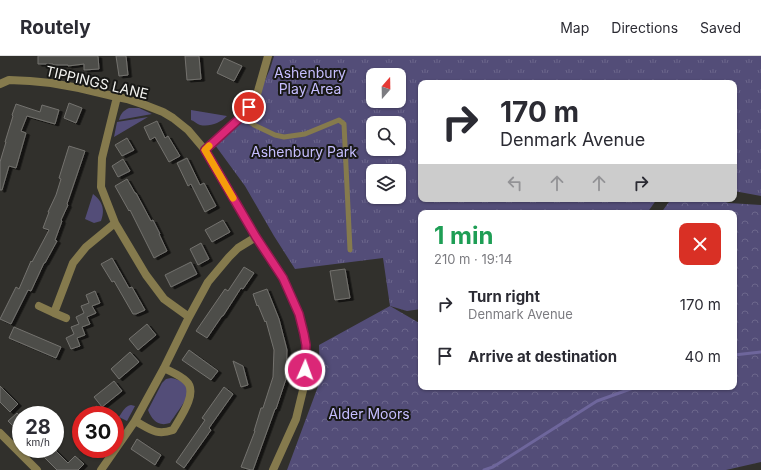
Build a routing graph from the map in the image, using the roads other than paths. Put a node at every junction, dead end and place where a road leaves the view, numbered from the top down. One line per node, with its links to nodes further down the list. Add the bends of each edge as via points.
1 (268, 56): 4 (street, via 256,98)
2 (0, 84): 3 (street, TIPPINGS LANE, via 9,80 52,83)
3 (117, 97): 5 (street, TIPPINGS LANE, via 163,112 173,118 188,130); 6 (street, via 102,158 101,186)
4 (242, 116): 5 (street); 8 (lane, via 254,125 284,137 305,134 339,120 344,124)
5 (205, 150): 7 (street, TIPPINGS LANE)
6 (115, 223): 10 (street, via 86,247 73,263); 11 (street, via 164,299)
7 (256, 237): 11 (street, via 238,248 208,282); 18 (street, TIPPINGS LANE, via 283,278 299,314 306,345 305,382 296,419)
8 (350, 250)
9 (39, 306): 10 (street)
10 (54, 312): 12 (street)
11 (189, 317): 13 (street)
12 (66, 318)
13 (164, 368): 14 (street); 14 (street, via 187,381 192,390 177,423 173,430 165,433 156,432)
14 (135, 421): 17 (street)
15 (0, 433): 16 (street)
16 (37, 470)
17 (101, 470)
18 (273, 470)

